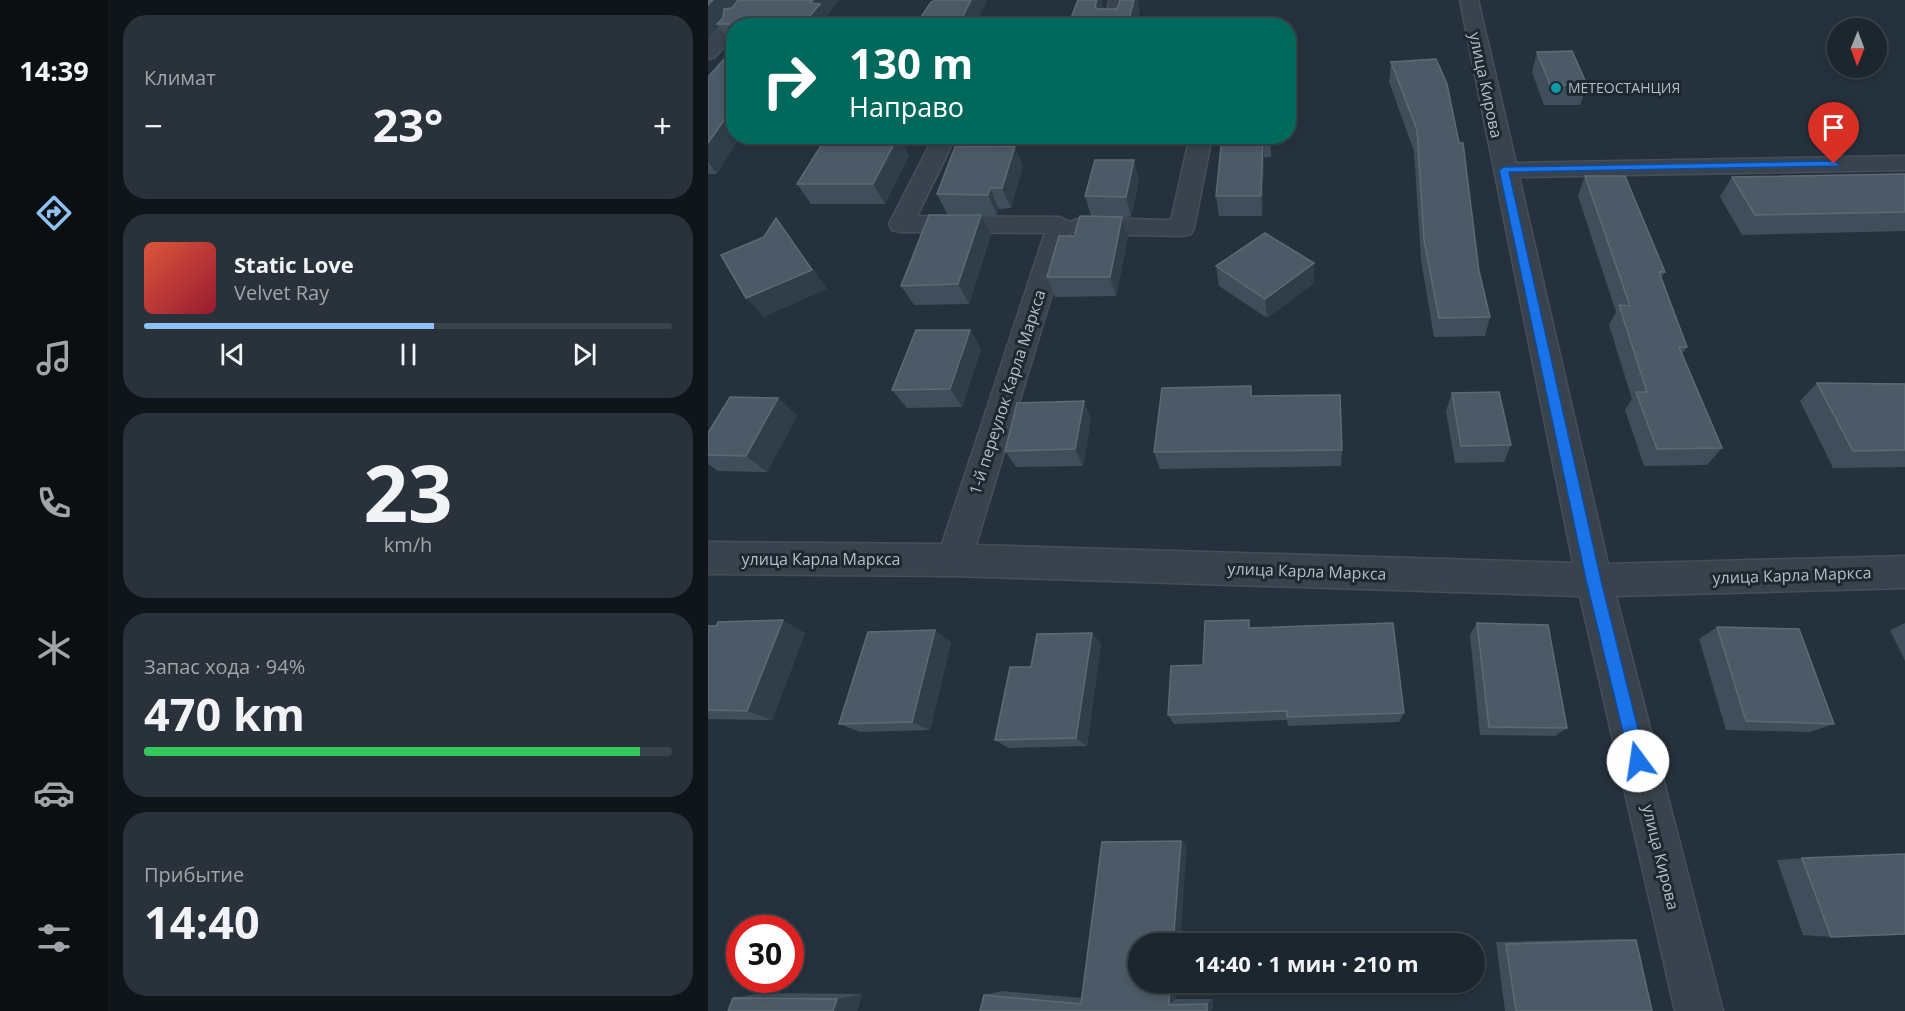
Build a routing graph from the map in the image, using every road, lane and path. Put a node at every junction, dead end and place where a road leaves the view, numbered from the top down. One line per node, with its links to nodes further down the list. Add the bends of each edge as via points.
1 (755, 0): 4 (street)
2 (1119, 0): 5 (street)
3 (1469, 0): 11 (street, улица Кирова)
4 (739, 18)
5 (1113, 18)
6 (726, 32): 7 (street)
7 (708, 52)
8 (941, 144): 12 (street, via 901,224)
9 (1198, 144): 12 (street, via 1182,228)
10 (1905, 163): 11 (street)
11 (1504, 170): 16 (street, улица Кирова)
12 (1060, 225): 14 (street, 1-й переулок Карла Маркса)
13 (708, 558): 14 (street, улица Карла Маркса)
14 (954, 560): 16 (street, улица Карла Маркса)
15 (1905, 572): 16 (street, улица Карла Маркса)
16 (1593, 580): 17 (street, улица Кирова)
17 (1699, 1011)

